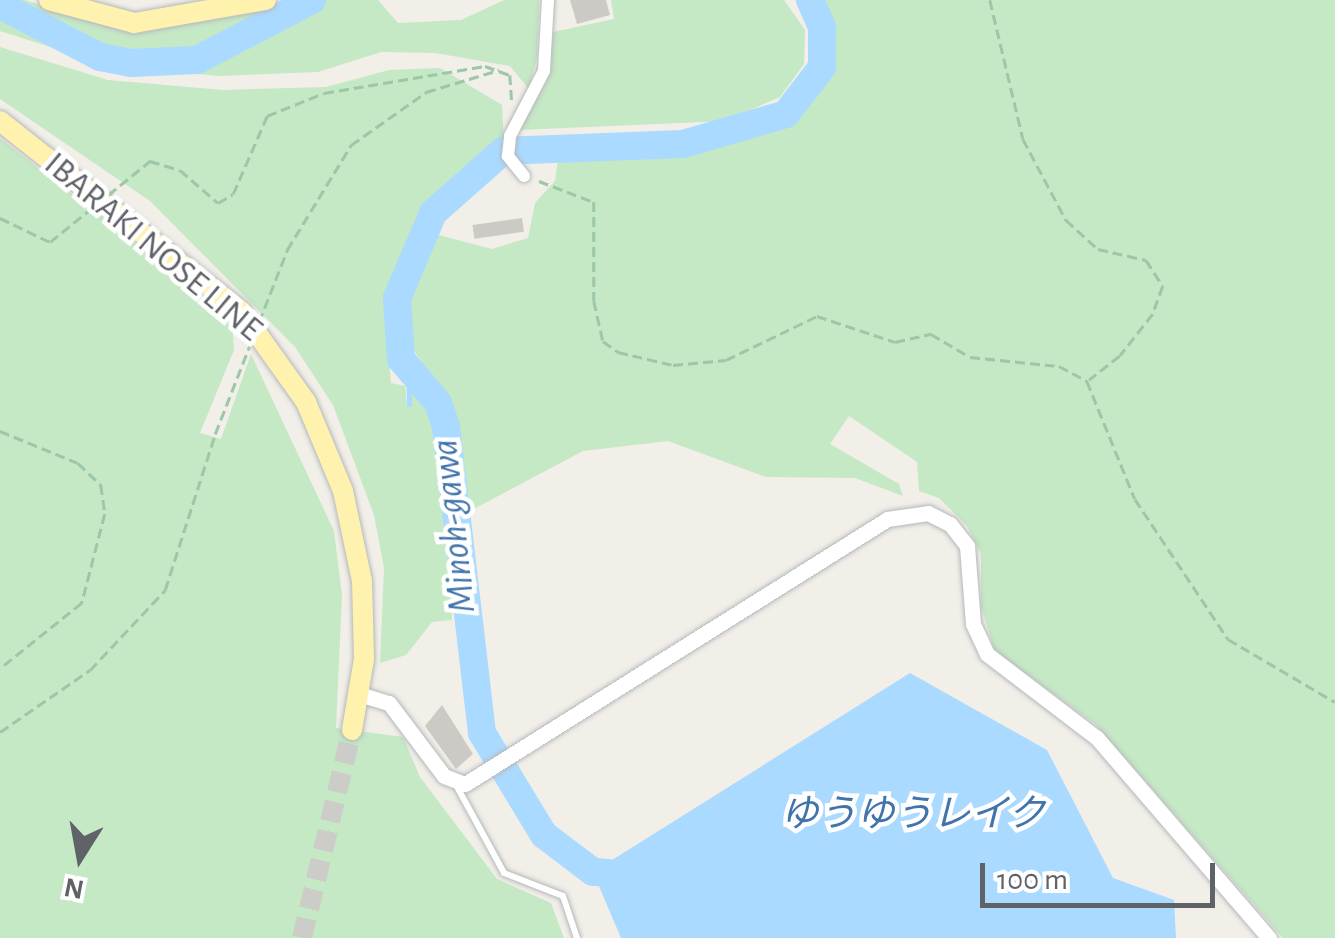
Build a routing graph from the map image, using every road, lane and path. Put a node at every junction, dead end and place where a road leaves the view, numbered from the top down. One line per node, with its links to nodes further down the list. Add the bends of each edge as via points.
1 (49, 0): 2 (main road, via 134,22)
2 (266, 0)
3 (548, 0): 7 (street, via 544,71)
4 (990, 0): 10 (path, via 1023,139 1066,220 1098,249 1146,260 1162,286 1153,314 1120,356)
5 (500, 69): 7 (path, via 512,83); 9 (path, bridge, via 442,70 283,108 250,142 233,194 218,202 180,170 150,161 50,242); 16 (path, bridge, via 426,92 351,144 270,276 165,590 90,670)
6 (0, 121): 13 (main road, IBARAKI NOSE LINE, via 241,311 287,372 344,491 362,581)
7 (510, 136): 8 (street, via 508,156)
8 (524, 176): 10 (path, via 594,202 594,301 603,340 618,352 674,365 726,360 816,316 895,342 931,334 970,356 1058,366)
9 (0, 218)
10 (1087, 380): 14 (path, via 1135,500 1228,639)
11 (0, 431): 12 (path, via 78,463 101,485 104,514 82,604)
12 (0, 670)
13 (359, 689): 15 (main road, IBARAKI NOSE LINE); 17 (street, via 399,711)
14 (1335, 702)
15 (352, 730)
16 (0, 732)
17 (454, 784): 18 (lane, via 504,872 562,896); 19 (street, via 487,772 887,519 921,512 950,524 967,546 972,624 987,654 1088,729)
18 (577, 938)
19 (1269, 938)

